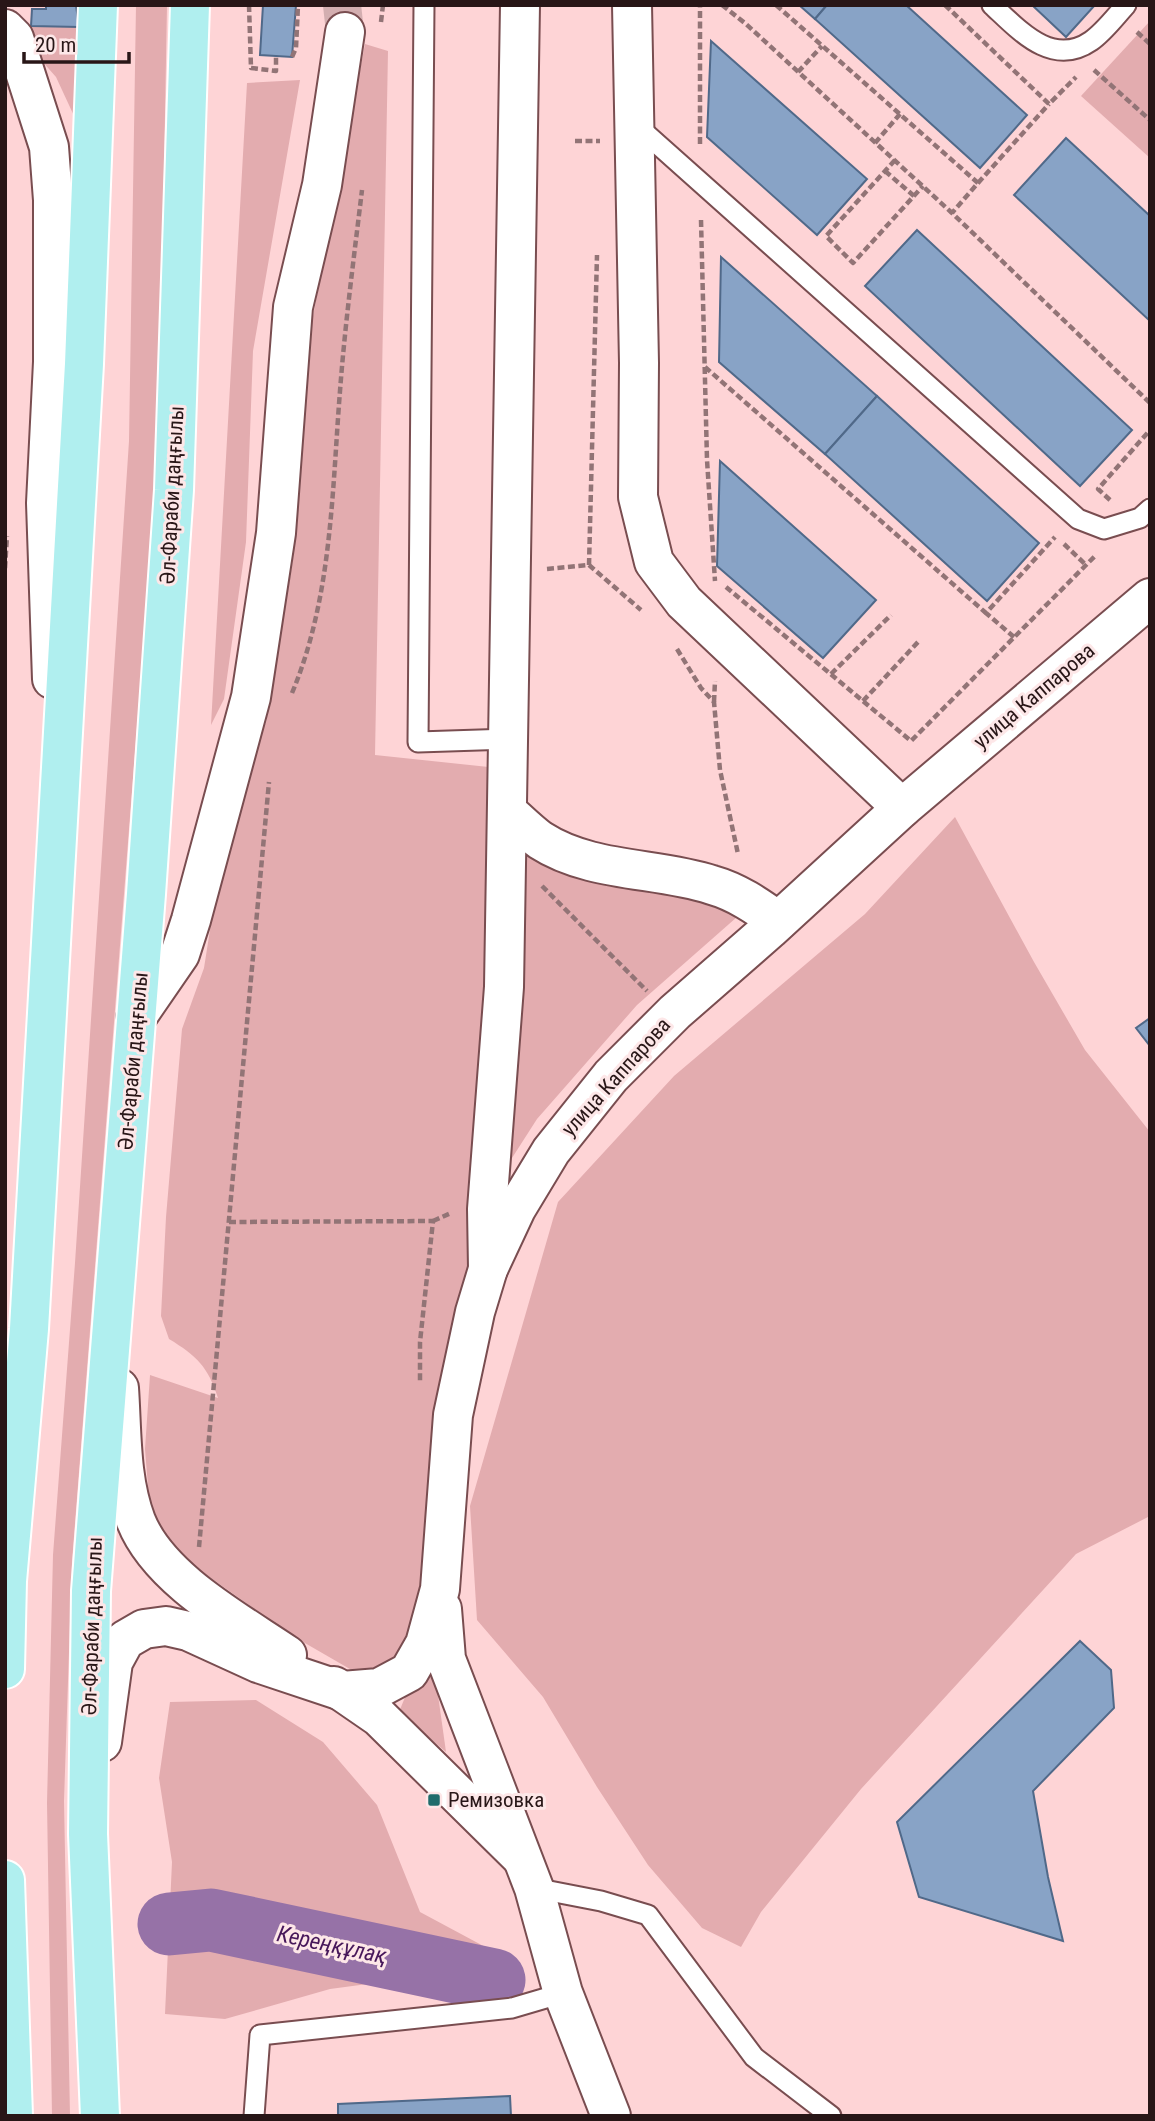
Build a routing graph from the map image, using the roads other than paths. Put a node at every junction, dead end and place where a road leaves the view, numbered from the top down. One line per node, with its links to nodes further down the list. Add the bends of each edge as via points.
1 (98, 5): 16 (main road, via 84,364)
2 (190, 5): 18 (main road, Әл-Фараби даңғылы, via 174,490)
3 (424, 5): 13 (lane, via 418,742)
4 (520, 5): 13 (street)
5 (632, 5): 10 (street)
6 (992, 5): 7 (lane, via 1030,40 1051,49 1072,50 1092,41)
7 (1126, 5)
8 (9, 24): 16 (street, via 49,147 53,200 53,362 46,503)
9 (363, 28): 18 (street, via 293,307 275,533 251,697 180,954)
10 (634, 123): 11 (lane, via 1078,519 1104,529 1140,518); 14 (street, via 638,497 654,562 684,602)
11 (1150, 509)
12 (1150, 598): 14 (street, улица Каппарова)
13 (509, 739): 15 (street)
14 (902, 808): 17 (street, улица Каппарова)
15 (508, 812): 17 (street, via 540,840 569,854 712,884); 19 (street, via 504,986 487,1209)
16 (57, 844): 21 (main road, via 29,1329)
17 (763, 910): 19 (street, улица Каппарова, via 675,1012 591,1099 551,1151 516,1209)
18 (136, 1018): 20 (main road, Әл-Фараби даңғылы)
19 (488, 1269): 22 (street, улица Каппарова, via 453,1415)
20 (113, 1301): 25 (street, via 124,1463 137,1523 156,1554 194,1593); 27 (main road, Әл-Фараби даңғылы, via 91,1591)
21 (6, 1581): 23 (main road)
22 (440, 1589): 24 (street, улица Каппарова, via 425,1644); 28 (street, via 446,1659)
23 (5, 1669)
24 (409, 1672): 25 (street, via 379,1688); 26 (street, улица Каппарова)
25 (342, 1691): 26 (street); 27 (street, via 166,1626 145,1629 125,1640 113,1662)
26 (385, 1723): 28 (street)
27 (88, 1834): 32 (main road, Әл-Фараби даңғылы)
28 (527, 1872): 30 (street); 35 (lane, via 648,1915 754,2057)
29 (5, 1880): 31 (main road)
30 (563, 1993): 33 (lane, via 512,2008 260,2035); 34 (street)
31 (13, 2116)
32 (100, 2116)
33 (254, 2116)
34 (611, 2116)
35 (831, 2116)

